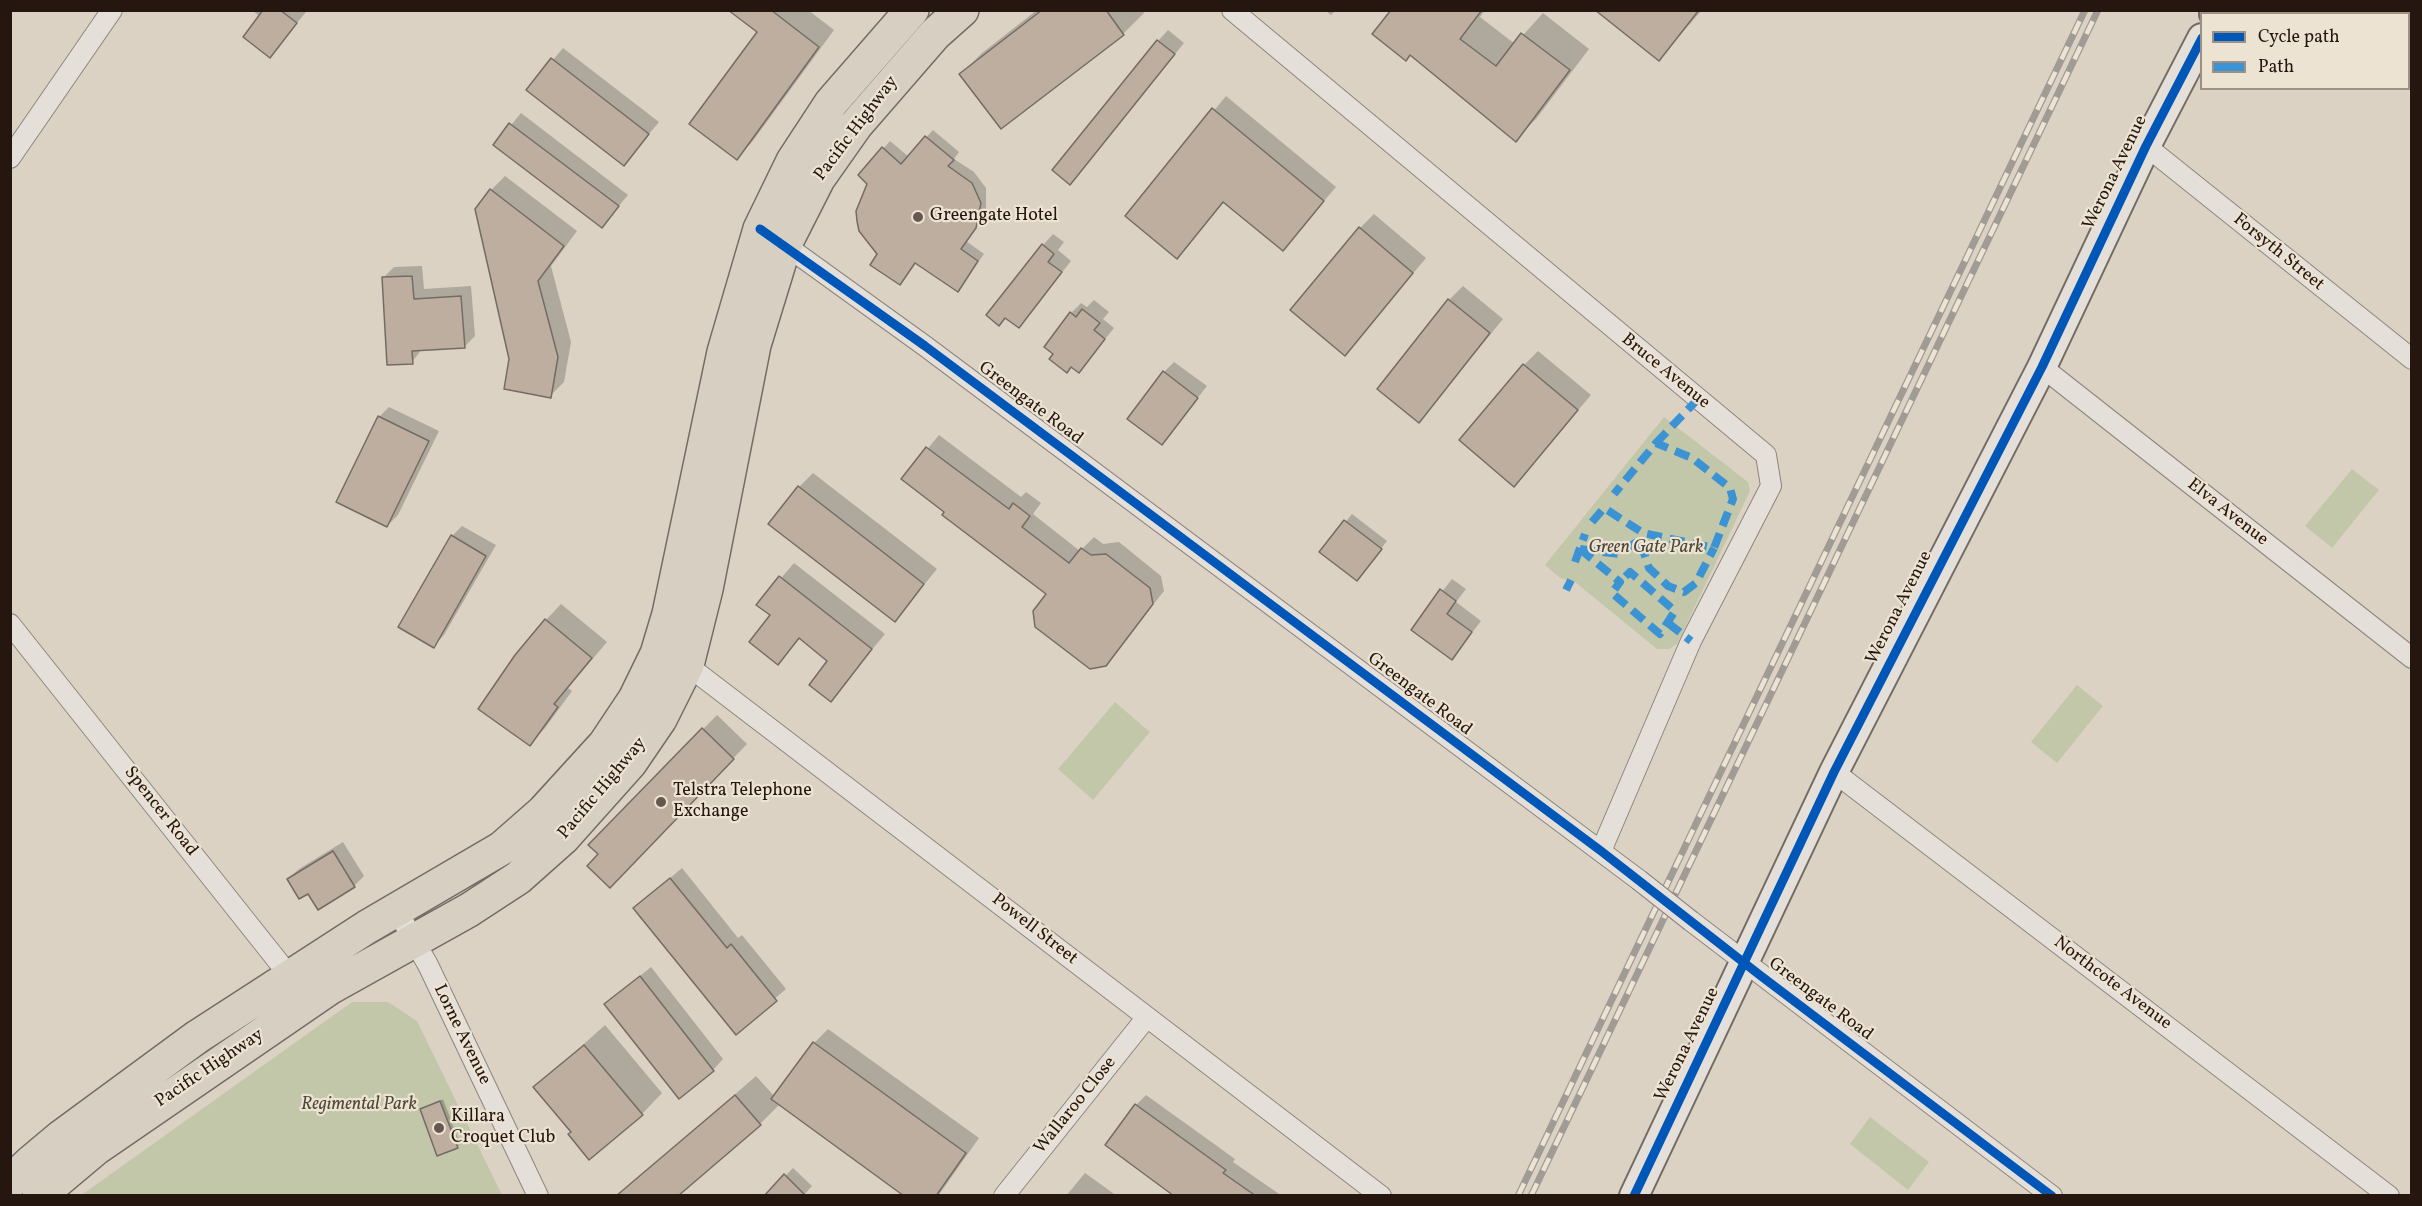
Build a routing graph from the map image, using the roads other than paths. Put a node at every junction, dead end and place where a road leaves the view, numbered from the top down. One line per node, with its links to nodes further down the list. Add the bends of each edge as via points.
1 (112, 10): 7 (street)
2 (912, 10): 8 (highway, Pacific Highway, via 831,103 793,161)
3 (962, 10): 8 (highway, Pacific Highway, via 935,34 855,126)
4 (1232, 10): 15 (street, Bruce Avenue, via 1766,455 1771,486 1691,641)
5 (2200, 42): 6 (street, Werona Avenue)
6 (2146, 146): 9 (street, Forsyth Street); 10 (street, Werona Avenue)
7 (10, 158)
8 (773, 236): 13 (highway, Pacific Highway, via 706,589); 15 (street, Greengate Road); 16 (highway, Pacific Highway, via 724,352 669,614 657,654 635,699 605,744 524,830 477,864)
9 (2412, 359)
10 (2042, 367): 12 (street, Elva Avenue); 14 (street, Werona Avenue)
11 (10, 624): 19 (street, Spencer Road)
12 (2412, 658)
13 (687, 664): 17 (highway, Pacific Highway, via 660,719 630,763 562,838 494,896); 21 (street, Powell Street)
14 (1834, 772): 18 (street, Werona Avenue); 29 (street, Northcote Avenue)
15 (1601, 851): 18 (street, Greengate Road, bridge)
16 (396, 909): 17 (street, Lorne Avenue); 19 (highway, Pacific Highway)
17 (414, 939): 20 (highway, Pacific Highway); 24 (street, Lorne Avenue)
18 (1745, 964): 27 (street, Werona Avenue); 28 (street, Greengate Road)
19 (290, 976): 20 (street, Spencer Road); 22 (highway, Pacific Highway, via 150,1071)
20 (309, 1002): 23 (highway, Pacific Highway, via 95,1149)
21 (1147, 1017): 25 (street, Wallaroo Close); 26 (street, Powell Street)
22 (10, 1182)
23 (39, 1196)
24 (538, 1196)
25 (1004, 1196)
26 (1381, 1196)
27 (1634, 1196)
28 (2052, 1196)
29 (2389, 1196)

